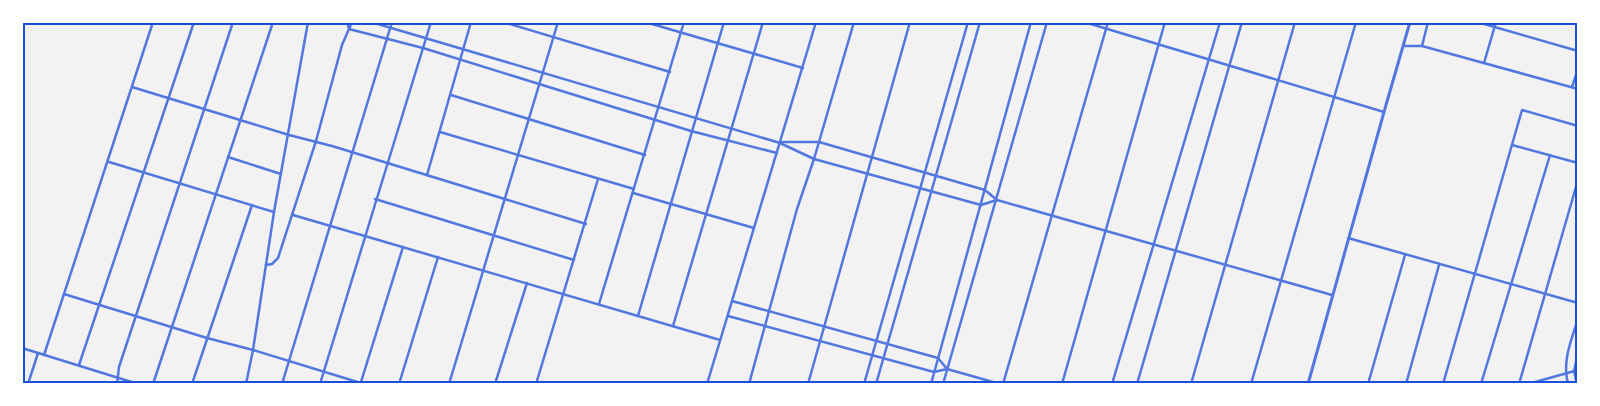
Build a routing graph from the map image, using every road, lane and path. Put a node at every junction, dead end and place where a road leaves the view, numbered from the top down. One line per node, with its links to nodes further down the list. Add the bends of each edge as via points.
1 (153, 22): 62 (street)
2 (194, 22): 67 (street)
3 (233, 22): 69 (street)
4 (273, 22): 73 (street)
5 (308, 22): 79 (street)
6 (348, 22): 38 (street)
7 (352, 22): 38 (street)
8 (371, 22): 37 (street)
9 (392, 22): 37 (street)
10 (431, 22): 42 (street)
11 (471, 22): 49 (street)
12 (503, 22): 43 (street)
13 (558, 22): 43 (street)
14 (684, 22): 40 (street)
15 (724, 22): 44 (street)
16 (763, 22): 51 (street)
17 (816, 22): 56 (street)
18 (854, 22): 83 (street)
19 (910, 22): 91 (street)
20 (968, 22): 96 (street)
21 (980, 22): 101 (street)
22 (1031, 22): 106 (street)
23 (1048, 22): 112 (street)
24 (1084, 22): 39 (street)
25 (1108, 22): 39 (street)
26 (1165, 22): 45 (street)
27 (1220, 22): 53 (street)
28 (1242, 22): 55 (street)
29 (1295, 22): 60 (street)
30 (1356, 22): 66 (street)
31 (1410, 22): 46 (street)
32 (1428, 22): 47 (street)
33 (1477, 22): 36 (street)
34 (1496, 22): 36 (street)
35 (647, 23): 40 (street)
36 (1494, 27): 50 (street); 54 (street)
37 (391, 28): 41 (street); 42 (street)
38 (349, 29): 41 (street); 81 (street, via 333,74)
39 (1106, 29): 45 (street); 121 (street)
40 (682, 33): 44 (street); 58 (street)
41 (387, 38): 48 (street); 85 (street)
42 (426, 38): 48 (street); 49 (street)
43 (554, 38): 58 (street); 59 (street)
44 (718, 43): 51 (street); 71 (street)
45 (1159, 44): 53 (street); 125 (street)
46 (1404, 46): 47 (street); 70 (street)
47 (1422, 46): 54 (street)
48 (423, 48): 52 (street); 94 (street)
49 (463, 50): 52 (street); 59 (street)
50 (1578, 51)
51 (754, 54): 56 (street); 76 (street)
52 (460, 60): 61 (street); 65 (street)
53 (1209, 60): 55 (street); 129 (street)
54 (1484, 63): 63 (street)
55 (1229, 66): 60 (street); 131 (street)
56 (803, 68): 82 (street)
57 (1578, 69): 63 (street)
58 (670, 72): 68 (street)
59 (543, 74): 61 (street); 68 (street)
60 (1279, 80): 66 (street); 136 (street)
61 (540, 84): 72 (street); 74 (street)
62 (132, 87): 67 (street); 93 (street)
63 (1572, 87): 64 (street)
64 (1578, 89)
65 (451, 95): 72 (street); 78 (street)
66 (1335, 97): 70 (street); 140 (street)
67 (169, 99): 69 (street); 97 (street)
68 (659, 108): 71 (street); 74 (street)
69 (204, 110): 73 (street); 104 (street)
70 (1384, 112): 128 (street)
71 (695, 118): 76 (street); 77 (street)
72 (529, 119): 87 (street); 88 (street)
73 (240, 120): 79 (street); 90 (street)
74 (655, 120): 77 (street); 88 (street)
75 (1578, 126): 84 (street, via 1522,110)
76 (731, 128): 80 (street); 82 (street)
77 (691, 131): 80 (street); 115 (street)
78 (440, 132): 87 (street); 100 (street)
79 (288, 135): 81 (street); 98 (street)
80 (728, 140): 86 (street); 119 (street)
81 (316, 141): 85 (street); 120 (street)
82 (780, 142): 83 (street); 86 (street); 92 (street)
83 (819, 142): 91 (street); 92 (street)
84 (1512, 145): 89 (street); 139 (street)
85 (353, 153): 94 (street); 123 (street)
86 (777, 153): 124 (street)
87 (518, 155): 102 (street); 111 (street)
88 (645, 155): 107 (street)
89 (1550, 155): 95 (street); 142 (street)
90 (228, 157): 98 (street); 109 (street)
91 (872, 157): 96 (street); 99 (street)
92 (814, 159): 99 (street); 151 (street)
93 (109, 162): 97 (street); 143 (street)
94 (387, 162): 100 (street); 110 (street)
95 (1578, 163)
96 (924, 172): 101 (street); 105 (street)
97 (144, 173): 104 (street); 150 (street)
98 (281, 174): 118 (street)
99 (867, 174): 105 (street); 159 (street)
100 (427, 175): 111 (street)
101 (935, 175): 106 (street); 108 (street)
102 (598, 179): 107 (street); 122 (street)
103 (1578, 180): 113 (street)
104 (180, 184): 109 (street); 152 (street)
105 (920, 188): 108 (street); 162 (street)
106 (985, 190): 112 (street); 117 (street)
107 (634, 191): 115 (street); 148 (street)
108 (931, 191): 117 (street); 164 (street)
109 (215, 194): 116 (street); 157 (street)
110 (376, 199): 126 (street); 127 (street)
111 (505, 199): 122 (street); 127 (street)
112 (997, 200): 117 (street); 121 (street); 175 (street)
113 (1572, 200): 114 (street); 145 (street)
114 (1578, 202)
115 (670, 204): 119 (street); 153 (street)
116 (252, 205): 118 (street); 160 (street)
117 (981, 205): 172 (street)
118 (274, 212): 135 (street)
119 (706, 214): 124 (street); 156 (street)
120 (293, 215): 123 (street); 135 (street, via 278,258)
121 (1052, 216): 125 (street); 201 (street)
122 (586, 224): 134 (street)
123 (330, 226): 126 (street); 173 (street)
124 (754, 228): 147 (street)
125 (1105, 231): 129 (street); 202 (street)
126 (366, 236): 130 (street); 176 (street)
127 (494, 236): 134 (street); 138 (street)
128 (1348, 238): 132 (street); 146 (street)
129 (1154, 245): 131 (street); 203 (street)
130 (403, 247): 133 (street); 181 (street)
131 (1175, 251): 136 (street); 204 (street)
132 (1405, 255): 137 (street); 208 (street)
133 (438, 257): 138 (street); 190 (street)
134 (574, 260): 144 (street)
135 (266, 265): 166 (street)
136 (1225, 265): 140 (street); 205 (street)
137 (1440, 265): 139 (street); 209 (street)
138 (483, 270): 141 (street); 191 (street)
139 (1474, 275): 142 (street); 210 (street)
140 (1281, 281): 146 (street); 206 (street)
141 (527, 283): 144 (street); 192 (street)
142 (1510, 285): 145 (street); 211 (street)
143 (63, 294): 150 (street); 169 (street)
144 (563, 294): 148 (street); 193 (street)
145 (1545, 294): 149 (street); 212 (street)
146 (1332, 295): 207 (street)
147 (732, 301): 151 (street); 154 (street)
148 (599, 304): 153 (street)
149 (1578, 304)
150 (100, 305): 152 (street); 174 (street)
151 (769, 312): 158 (street); 159 (street)
152 (136, 316): 157 (street); 180 (street, via 119,367)
153 (638, 316): 156 (street)
154 (728, 316): 158 (street); 161 (street)
155 (1578, 319): 179 (street, via 1565,362)
156 (673, 326): 161 (street)
157 (171, 327): 160 (street); 185 (street)
158 (765, 327): 163 (street); 195 (street)
159 (824, 327): 162 (street); 163 (street)
160 (207, 338): 166 (street); 186 (street)
161 (720, 340): 194 (street)
162 (876, 341): 164 (street); 170 (street)
163 (820, 342): 170 (street); 196 (street)
164 (887, 344): 171 (street); 172 (street)
165 (22, 348): 167 (street)
166 (253, 350): 173 (street); 187 (street)
167 (38, 353): 169 (street); 182 (street)
168 (1578, 353): 177 (street)
169 (44, 355): 174 (street)
170 (872, 356): 171 (street); 197 (street)
171 (883, 358): 178 (street); 198 (street)
172 (938, 358): 175 (street); 178 (street)
173 (289, 361): 176 (street); 188 (street)
174 (79, 366): 180 (street)
175 (947, 369): 178 (street); 200 (street); 201 (street)
176 (324, 371): 181 (street); 189 (street)
177 (1576, 371): 179 (street); 215 (street)
178 (934, 372): 199 (street)
179 (1565, 374): 213 (street); 214 (street)
180 (119, 378): 183 (street); 184 (street)
181 (363, 383)
182 (28, 384)
183 (117, 384)
184 (138, 384)
185 (153, 384)
186 (192, 384)
187 (246, 384)
188 (282, 384)
189 (320, 384)
190 (399, 384)
191 (449, 384)
192 (495, 384)
193 (536, 384)
194 (708, 384)
195 (749, 384)
196 (808, 384)
197 (864, 384)
198 (876, 384)
199 (930, 384)
200 (943, 384)
201 (1001, 384)
202 (1062, 384)
203 (1112, 384)
204 (1137, 384)
205 (1191, 384)
206 (1251, 384)
207 (1308, 384)
208 (1368, 384)
209 (1406, 384)
210 (1443, 384)
211 (1481, 384)
212 (1518, 384)
213 (1528, 384)
214 (1568, 384)
215 (1577, 384)

